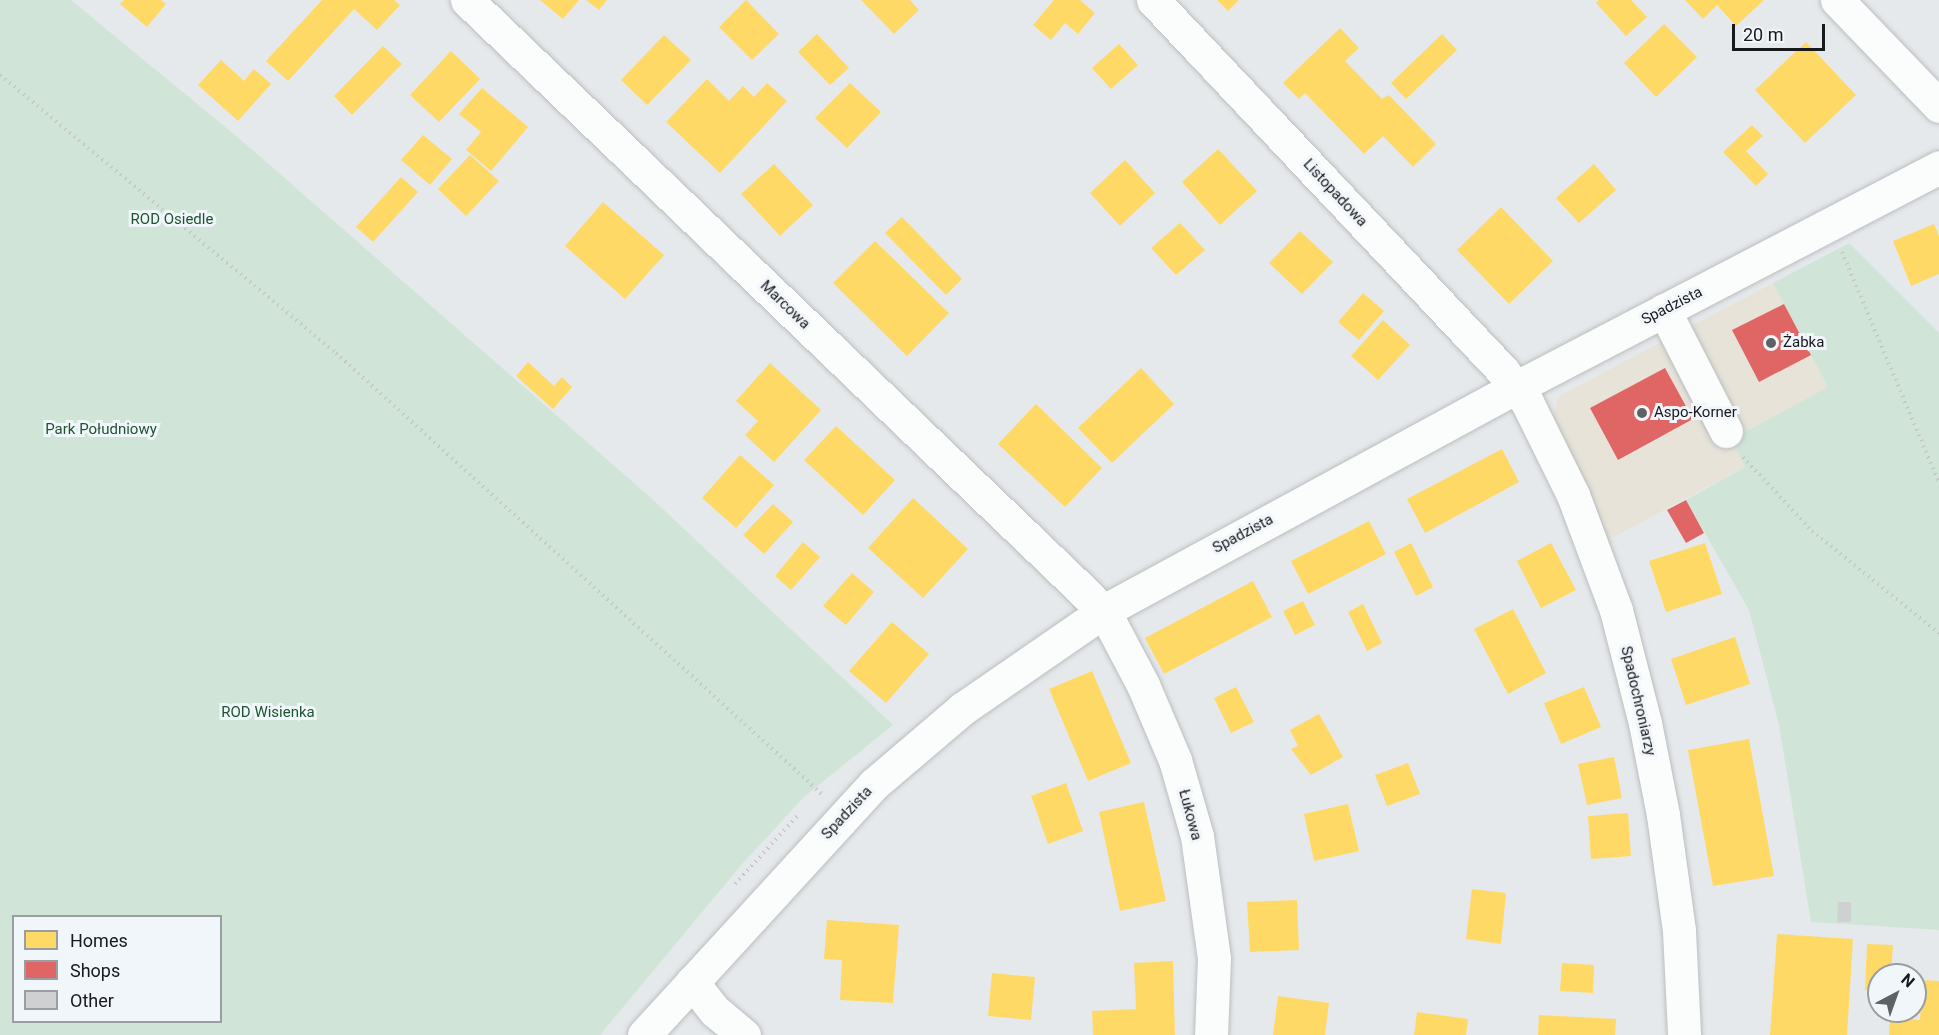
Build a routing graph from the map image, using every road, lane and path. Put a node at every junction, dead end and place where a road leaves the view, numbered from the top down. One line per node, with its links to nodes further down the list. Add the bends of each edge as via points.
1 (467, 0): 12 (street, Marcowa)
2 (1153, 0): 9 (street, Listopadowa)
3 (1837, 0): 5 (street)
4 (0, 75): 14 (path, via 336,353)
5 (1939, 106)
6 (1939, 167): 8 (street, Spadzista)
7 (1840, 247): 11 (path)
8 (1664, 310): 9 (street, Spadzista); 10 (street)
9 (1517, 387): 12 (street, Spadzista); 19 (street, Spadochroniarzy, via 1573,495 1616,610 1650,746 1676,914)
10 (1726, 431): 13 (path, via 1751,469 1812,531)
11 (1939, 483)
12 (1104, 611): 14 (street, Spadzista, via 962,709 874,784); 18 (street, Łukowa, via 1143,685 1175,760 1197,836 1214,958)
13 (1939, 633)
14 (845, 815): 15 (street, Spadzista)
15 (692, 982): 16 (street, Spadzista); 17 (street, via 715,1011)
16 (644, 1035)
17 (744, 1035)
18 (1212, 1035)
19 (1684, 1035)

